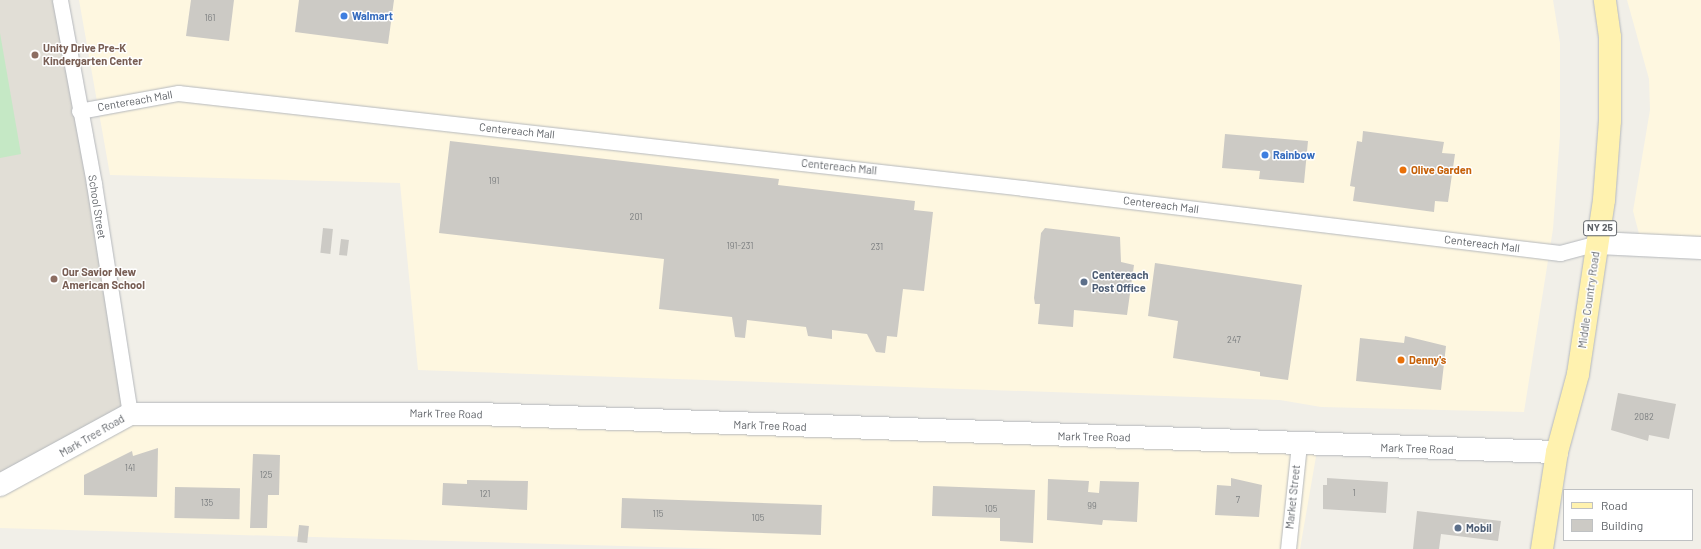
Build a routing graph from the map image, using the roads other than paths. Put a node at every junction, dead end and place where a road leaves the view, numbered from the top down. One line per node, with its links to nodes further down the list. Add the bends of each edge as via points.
1 (60, 0): 3 (street, School Street)
2 (1605, 0): 4 (main road, Middle Country Road / NY 25, via 1610,37 1610,121)
3 (79, 111): 4 (street, Centereach Mall, via 178,94 1016,187 1560,253); 6 (street, School Street)
4 (1598, 243): 5 (street); 8 (main road, Middle Country Road / NY 25, via 1578,374)
5 (1701, 248)
6 (130, 414): 7 (street, Mark Tree Road, via 478,414); 9 (street, Mark Tree Road)
7 (1299, 445): 8 (street, Mark Tree Road); 10 (street, Market Street)
8 (1557, 452): 11 (main road, Middle Country Road / NY 25)
9 (0, 485)
10 (1288, 549)
11 (1542, 549)

